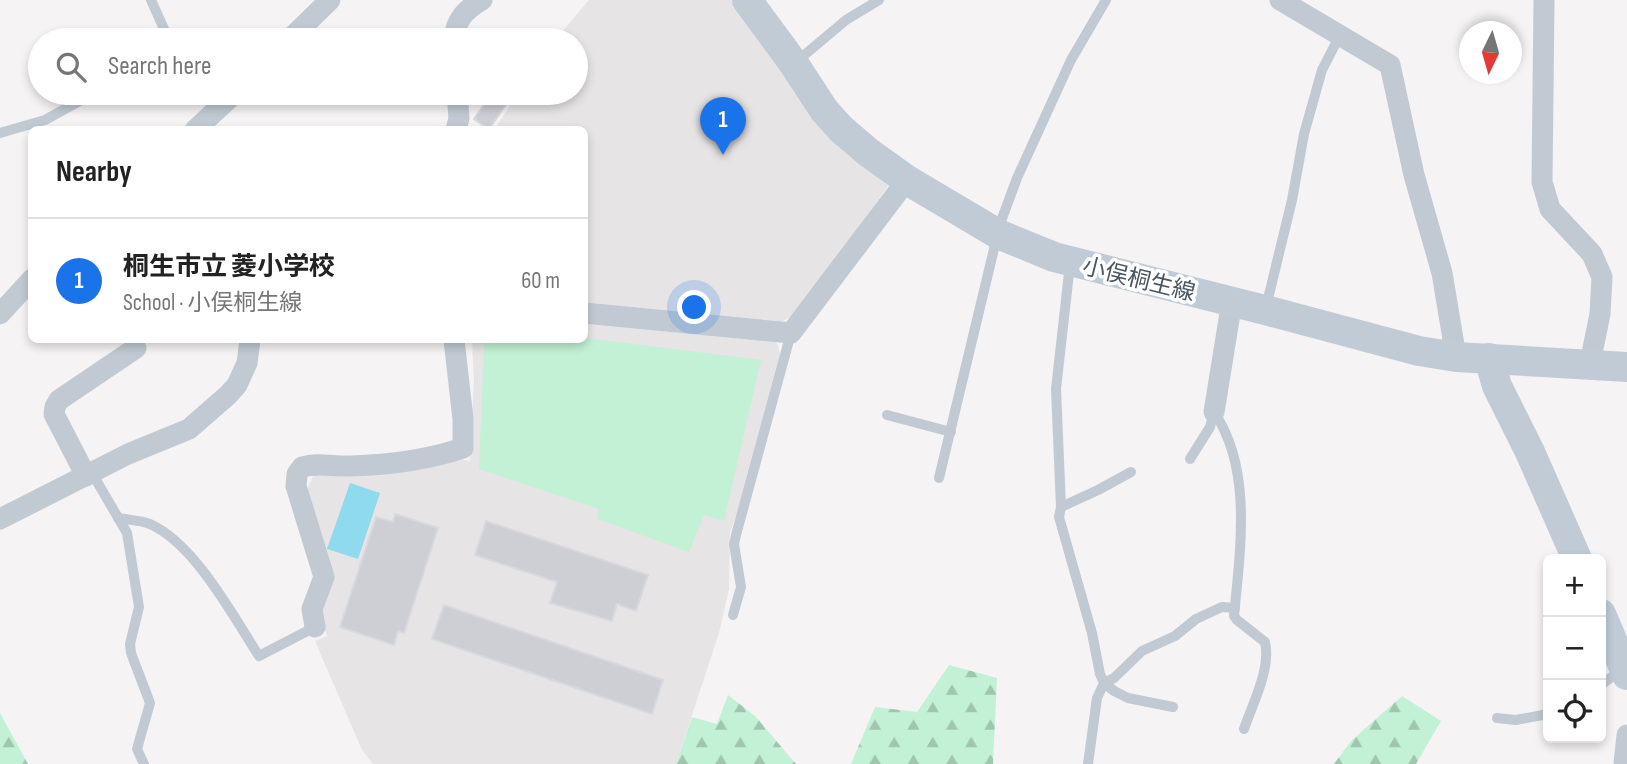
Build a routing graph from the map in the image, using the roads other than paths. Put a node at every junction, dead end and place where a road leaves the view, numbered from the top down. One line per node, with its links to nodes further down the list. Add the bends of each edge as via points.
1 (150, 0): 9 (lane)
2 (330, 0): 10 (street)
3 (482, 0): 11 (street, via 461,15)
4 (747, 0): 13 (main road, 小俣桐生線)
5 (879, 0): 13 (lane, via 846,20)
6 (1106, 0): 21 (lane, via 1071,60 1017,178)
7 (1280, 0): 12 (street)
8 (1544, 0): 34 (street, via 1542,182 1550,209 1591,254 1602,277)
9 (163, 28)
10 (313, 28)
11 (456, 28)
12 (1340, 35): 26 (lane, via 1322,71 1304,134); 32 (street, via 1390,65 1442,273)
13 (794, 64): 20 (main road, 小俣桐生線, via 832,120)
14 (72, 105): 19 (lane, via 45,120)
15 (222, 105): 17 (street)
16 (457, 105): 18 (street)
17 (199, 126)
18 (457, 126)
19 (0, 133)
20 (907, 180): 21 (main road, 小俣桐生線); 28 (street)
21 (998, 234): 22 (main road, 小俣桐生線); 38 (lane)
22 (1070, 261): 24 (main road, 小俣桐生線); 43 (lane, via 1056,389)
23 (28, 283): 25 (street)
24 (1232, 302): 26 (main road, 小俣桐生線); 36 (street)
25 (2, 308)
26 (1265, 310): 32 (main road, 小俣桐生線, via 1403,348)
27 (588, 313): 28 (street)
28 (791, 333): 48 (lane, via 734,544 741,587)
29 (249, 343): 41 (street, via 243,374 228,396 189,429)
30 (454, 343): 50 (street, via 463,448 386,465 312,464 298,474 299,496 324,578 312,609)
31 (136, 348): 41 (street, via 55,407 54,414)
32 (1457, 357): 33 (main road, 小俣桐生線)
33 (1489, 358): 34 (main road, 小俣桐生線); 46 (main road, via 1497,386)
34 (1590, 363): 35 (main road, 小俣桐生線)
35 (1627, 366)
36 (1214, 412): 39 (lane); 47 (lane, via 1234,454 1240,503 1242,547)
37 (887, 415): 38 (lane)
38 (951, 432): 42 (lane)
39 (1191, 459)
40 (1131, 472): 43 (lane)
41 (89, 475): 44 (lane); 45 (street)
42 (939, 478)
43 (1061, 507): 52 (lane, via 1059,517)
44 (118, 518): 50 (lane, via 148,523 182,548 259,656); 58 (lane, via 127,533 139,607 131,653 150,703 137,749)
45 (0, 519)
46 (1575, 554)
47 (1235, 608): 52 (lane, via 1222,607 1196,620 1142,651); 56 (lane, via 1237,620 1267,648)
48 (733, 615)
49 (1602, 617): 51 (main road)
50 (315, 627)
51 (1617, 676)
52 (1104, 683): 53 (lane, via 1128,698); 59 (lane, via 1097,698)
53 (1173, 706)
54 (1543, 714): 55 (lane, via 1516,720)
55 (1497, 718)
56 (1244, 729)
57 (1627, 735): 60 (street)
58 (144, 764)
59 (1088, 764)
60 (1623, 764)

